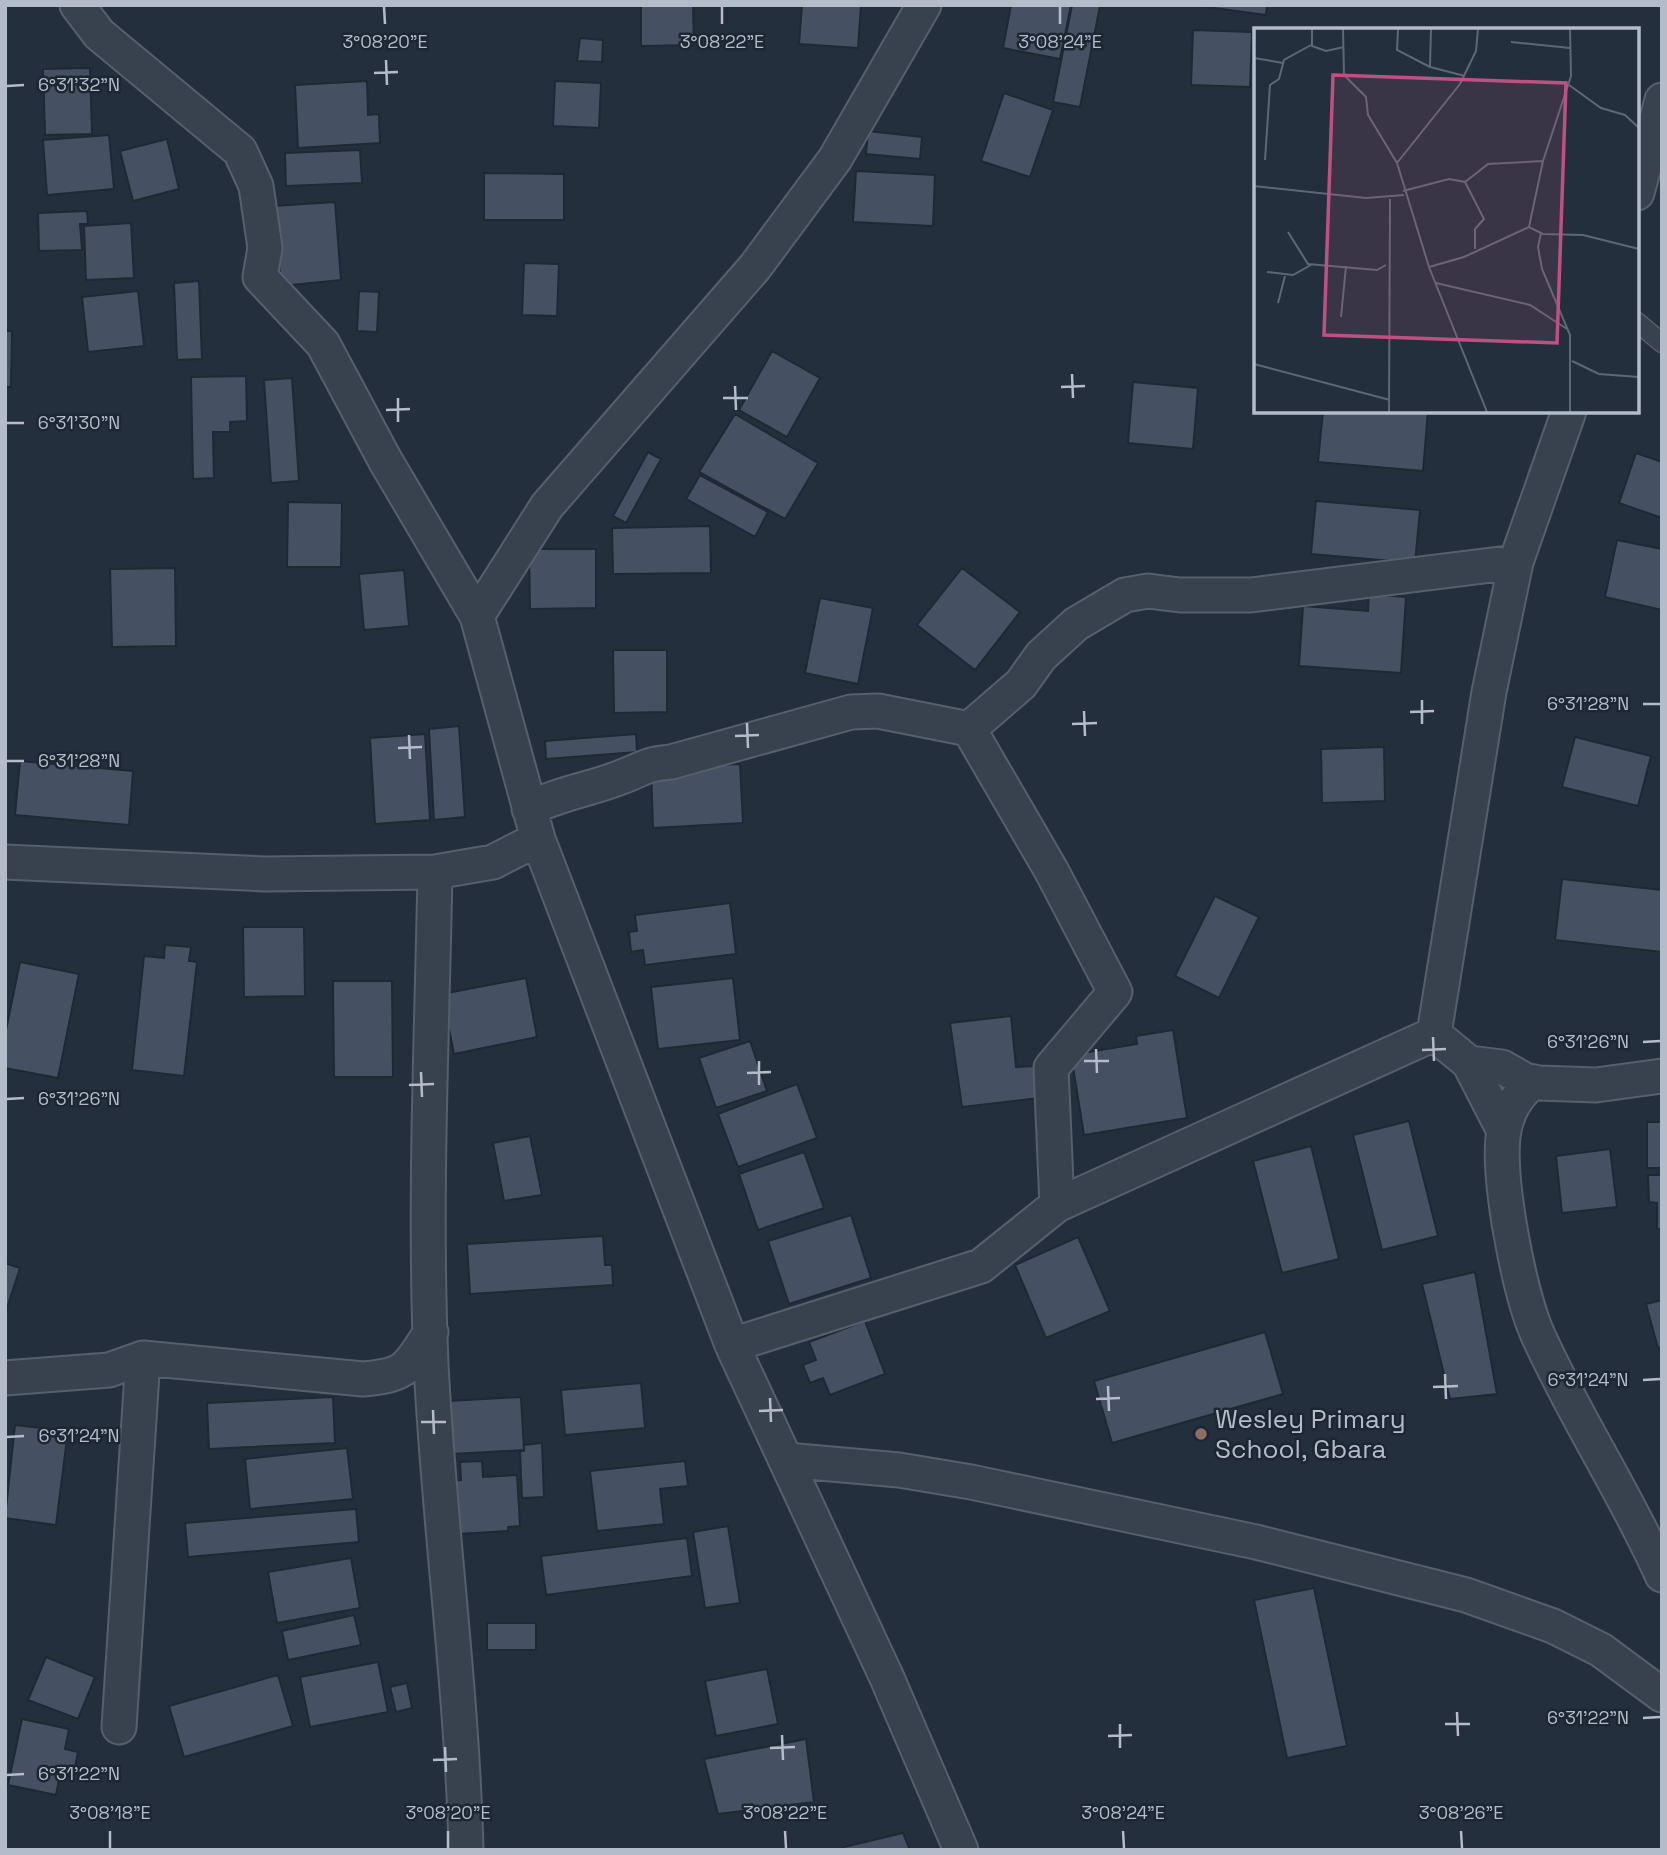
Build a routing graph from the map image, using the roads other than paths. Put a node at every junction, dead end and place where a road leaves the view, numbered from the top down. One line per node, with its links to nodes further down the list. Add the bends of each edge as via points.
1 (78, 5): 9 (street, via 99,34 240,151 256,186 265,248 260,277 323,344)
2 (924, 5): 9 (street, via 835,159 755,267 547,506)
3 (1662, 100): 4 (street)
4 (1639, 186)
5 (1639, 324): 6 (lane)
6 (1662, 343)
7 (1568, 413): 8 (street)
8 (1516, 562): 10 (street, via 1251,595 1148,591 1125,595 1076,624 1041,656 1021,684); 14 (street, via 1489,692)
9 (477, 616): 11 (street)
10 (969, 729): 11 (street, via 878,711 851,712 671,762 646,764 625,776 544,801); 19 (street, via 1115,992 1051,1068)
11 (534, 824): 13 (street, via 494,862); 21 (street)
12 (5, 862): 13 (street, via 265,874)
13 (435, 872): 20 (street)
14 (1434, 1034): 15 (street); 19 (street)
15 (1469, 1063): 17 (street, via 1502,1068); 18 (street)
16 (1662, 1076): 17 (street, via 1596,1086)
17 (1525, 1080): 18 (street, via 1526,1088 1509,1112)
18 (1504, 1131): 25 (street, via 1504,1178 1536,1332)
19 (1057, 1205): 21 (street, via 981,1266)
20 (431, 1332): 22 (street, via 405,1369 373,1378); 28 (street, via 452,1644 464,1746)
21 (732, 1345): 24 (street)
22 (143, 1357): 23 (street, via 109,1370); 27 (street)
23 (5, 1378)
24 (786, 1460): 26 (street, via 899,1470 985,1485 1294,1551 1466,1595 1553,1626 1601,1650); 29 (street)
25 (1662, 1575)
26 (1662, 1695)
27 (119, 1727)
28 (466, 1850)
29 (961, 1850)

